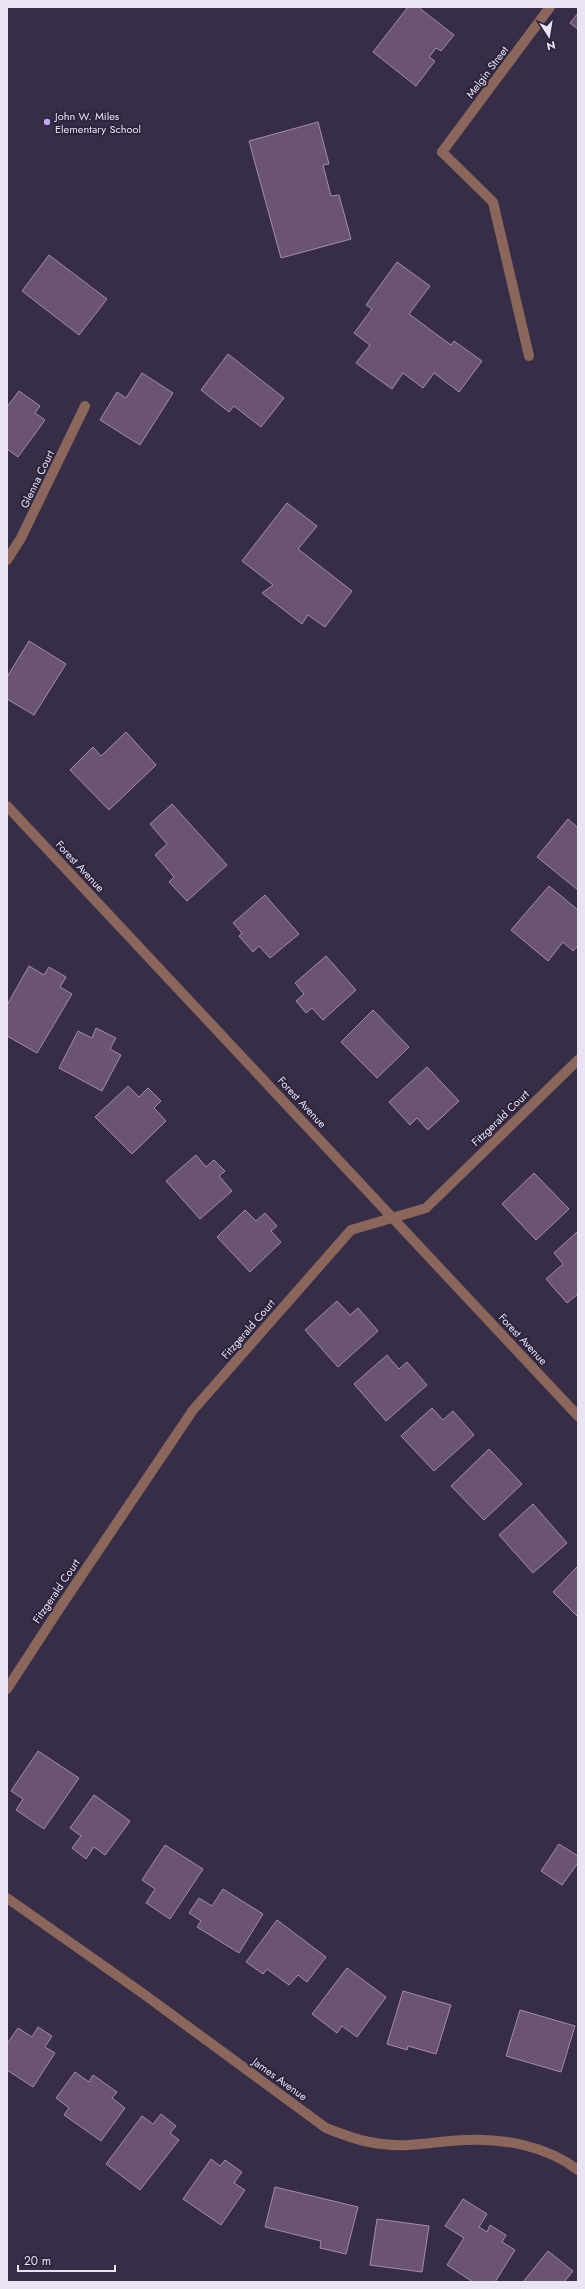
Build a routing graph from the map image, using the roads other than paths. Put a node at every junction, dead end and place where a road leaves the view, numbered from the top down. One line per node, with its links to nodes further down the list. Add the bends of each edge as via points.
1 (550, 7): 2 (street, Melgin Street, via 442,152 493,202)
2 (529, 356)
3 (85, 406): 4 (street, Glenna Court, via 21,538)
4 (7, 560)
5 (7, 806): 7 (street, Forest Avenue)
6 (578, 1060): 7 (street, Fitzgerald Court, via 426,1208)
7 (394, 1218): 8 (street, Forest Avenue); 9 (street, Fitzgerald Court, via 351,1230 193,1410)
8 (578, 1416)
9 (7, 1689)
10 (7, 1898): 11 (street, James Avenue, via 145,1995 326,2128 356,2139 382,2144 504,2141 540,2150)
11 (578, 2170)

